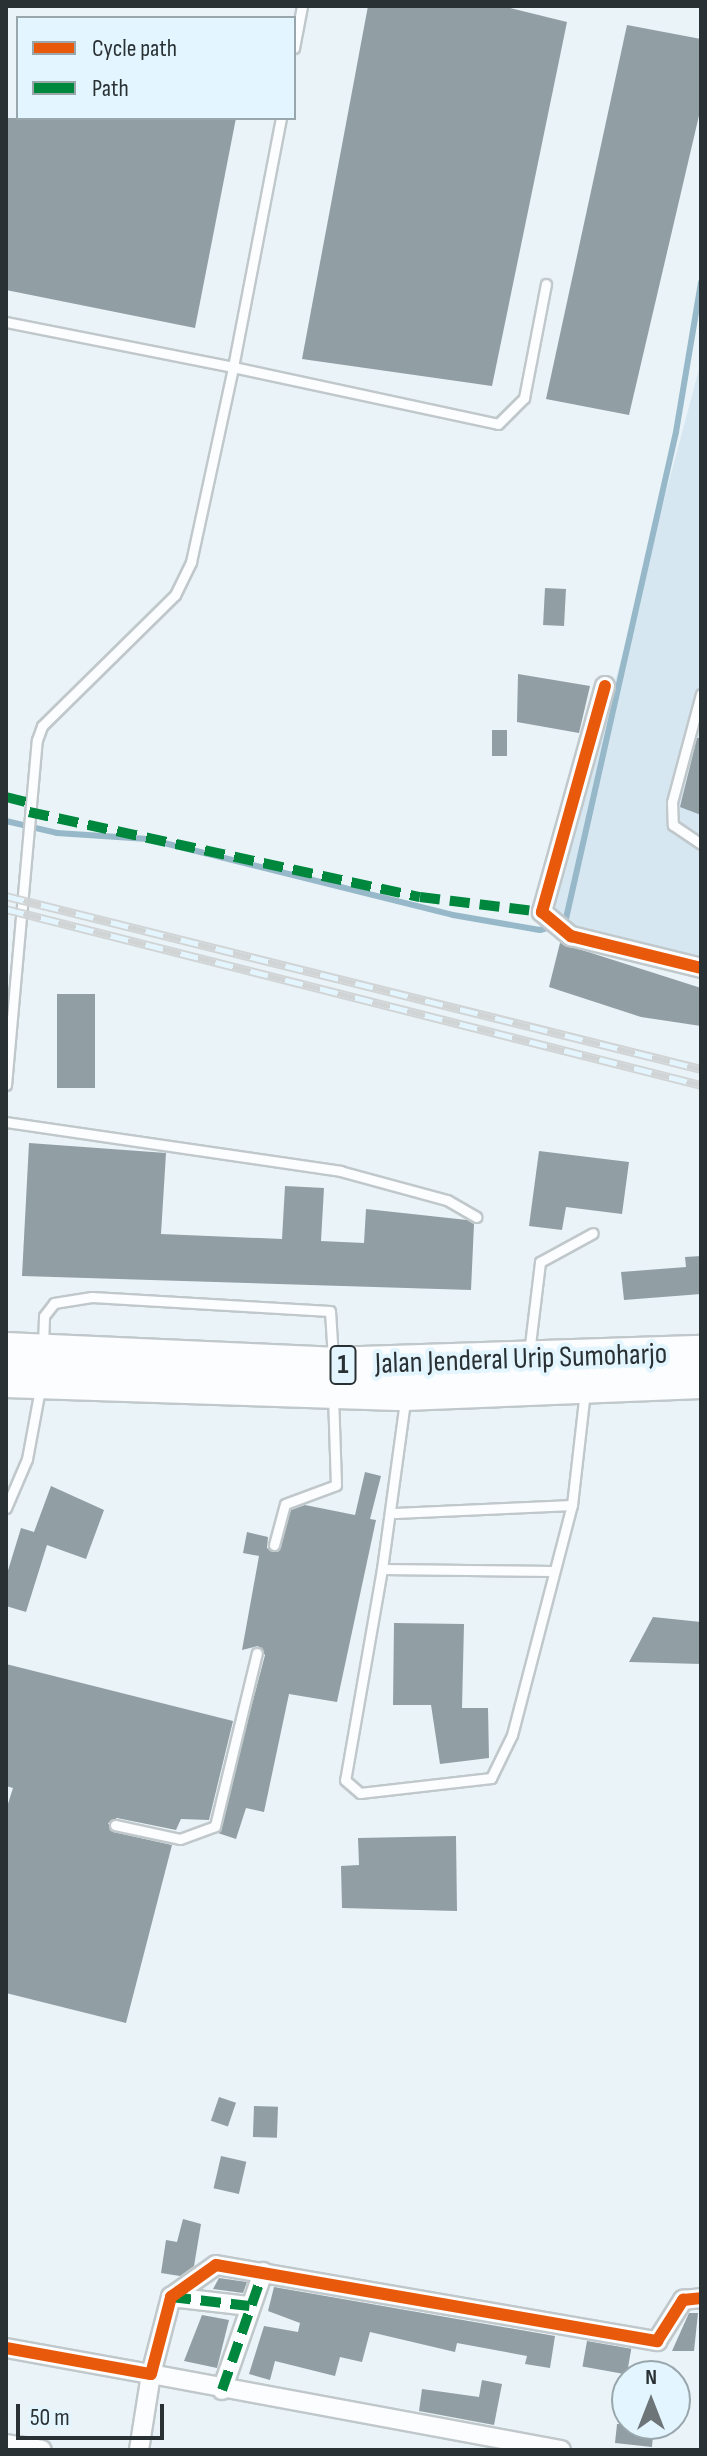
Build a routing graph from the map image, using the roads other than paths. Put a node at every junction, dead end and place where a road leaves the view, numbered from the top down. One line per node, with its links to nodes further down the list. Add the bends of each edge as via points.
1 (302, 6): 2 (lane)
2 (296, 38)
3 (281, 120): 6 (lane)
4 (546, 284): 6 (lane, via 524,398 498,424)
5 (6, 322): 6 (lane)
6 (233, 367): 11 (lane, via 191,562 175,595 42,726 28,821)
7 (605, 686): 10 (street, via 542,904 545,918 562,931)
8 (701, 694): 9 (lane, via 672,802 673,825)
9 (701, 844)
10 (701, 968)
11 (6, 1085)
12 (6, 1122): 13 (lane, via 340,1171 447,1200)
13 (476, 1217)
14 (593, 1233): 17 (lane, via 540,1262)
15 (6, 1350): 18 (highway, Jalan Jenderal Urip Sumoharjo / 1)
16 (701, 1353): 17 (highway, Jalan Jenderal Urip Sumoharjo / 1)
17 (528, 1360): 19 (highway, Jalan Jenderal Urip Sumoharjo / 1)
18 (42, 1369): 19 (highway, Jalan Jenderal Urip Sumoharjo / 1); 19 (lane, via 44,1316 54,1303 92,1297 330,1311); 20 (highway, Jalan Jenderal Urip Sumoharjo / 1); 25 (lane, via 27,1459)
19 (333, 1379): 23 (highway, Jalan Jenderal Urip Sumoharjo / 1); 27 (lane, via 336,1485 285,1504)
20 (6, 1380)
21 (701, 1381): 22 (highway, Jalan Jenderal Urip Sumoharjo / 1)
22 (586, 1383): 23 (highway, Jalan Jenderal Urip Sumoharjo / 1); 24 (lane)
23 (405, 1393): 26 (lane)
24 (572, 1505): 26 (lane); 29 (lane)
25 (6, 1508)
26 (395, 1513): 28 (lane)
27 (274, 1545)
28 (382, 1569): 29 (lane); 29 (lane, via 372,1653 347,1749 345,1780 360,1793 491,1778 512,1735)
29 (553, 1571)
30 (257, 1653): 31 (lane, via 215,1826 180,1839)
31 (115, 1825)
32 (263, 2272): 33 (street, via 216,2265); 34 (street, via 657,2341 683,2300); 35 (street)
33 (171, 2297): 35 (street); 37 (street)
34 (701, 2298)
35 (249, 2306): 38 (street)
36 (6, 2348): 37 (street)
37 (151, 2374): 38 (street); 41 (street)
38 (222, 2390): 42 (street)
39 (6, 2444): 40 (street)
40 (42, 2450)
41 (139, 2450)
42 (561, 2450)

